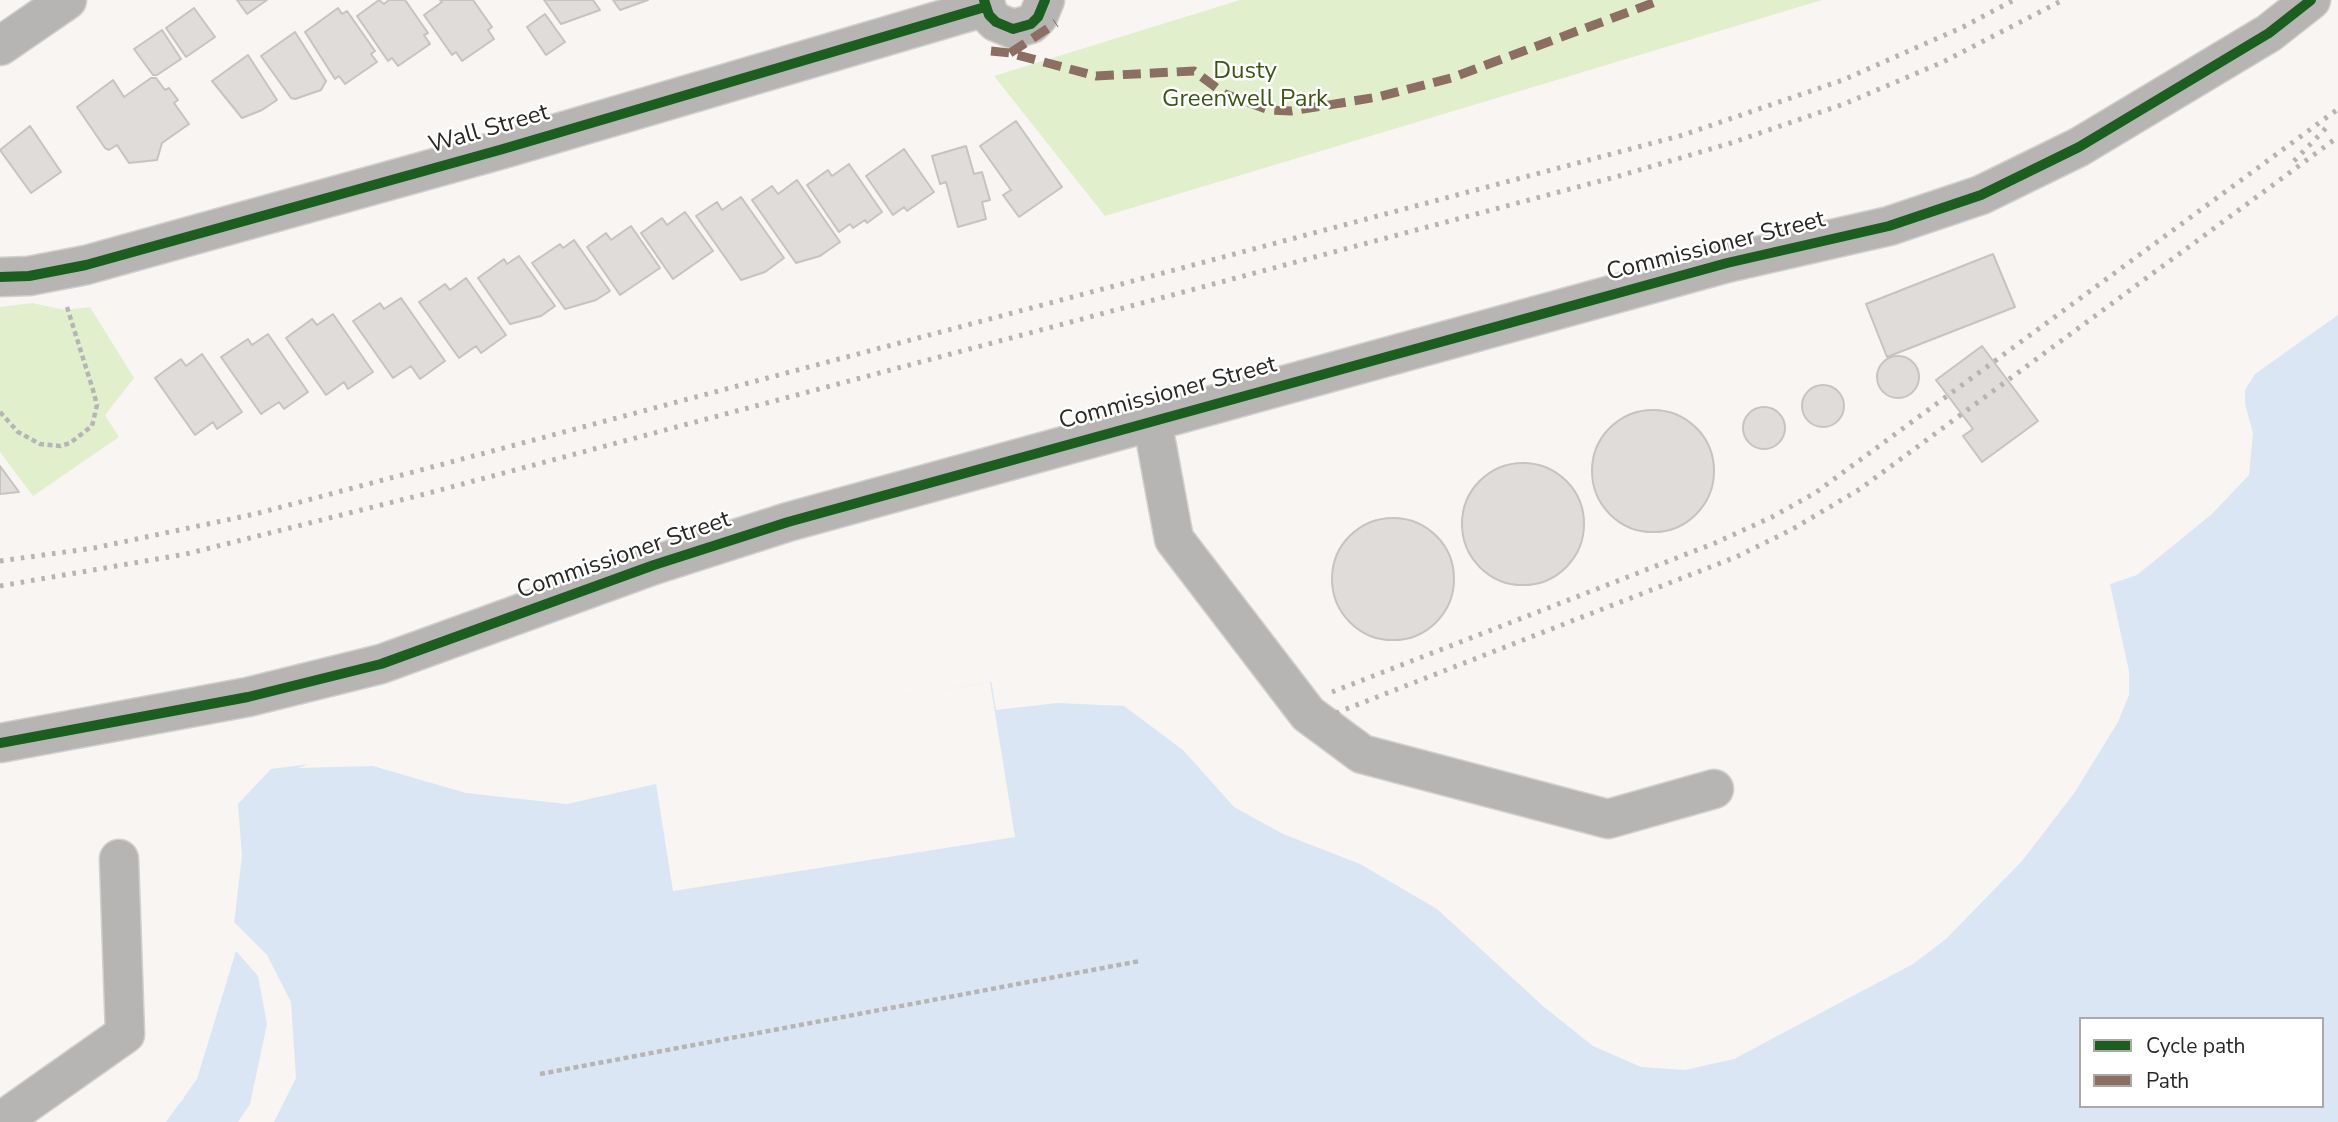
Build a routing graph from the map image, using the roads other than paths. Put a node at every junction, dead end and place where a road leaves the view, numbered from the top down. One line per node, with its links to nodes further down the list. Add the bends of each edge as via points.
1 (67, 0): 5 (street)
2 (1045, 0): 4 (street, via 1038,17 1013,29 996,22)
3 (2311, 0): 7 (street, Commissioner Street, via 2269,33 2079,147 1981,195 1889,226 1727,263)
4 (985, 4): 6 (street, Wall Street, via 503,149 86,265)
5 (0, 46)
6 (0, 277)
7 (1152, 419): 8 (street, Commissioner Street, via 788,522 654,565 381,664 248,697); 9 (street, via 1174,539 1308,714 1362,754 1608,819)
8 (0, 743)
9 (1714, 789)
10 (119, 859): 11 (street, via 125,1034)
11 (0, 1122)

